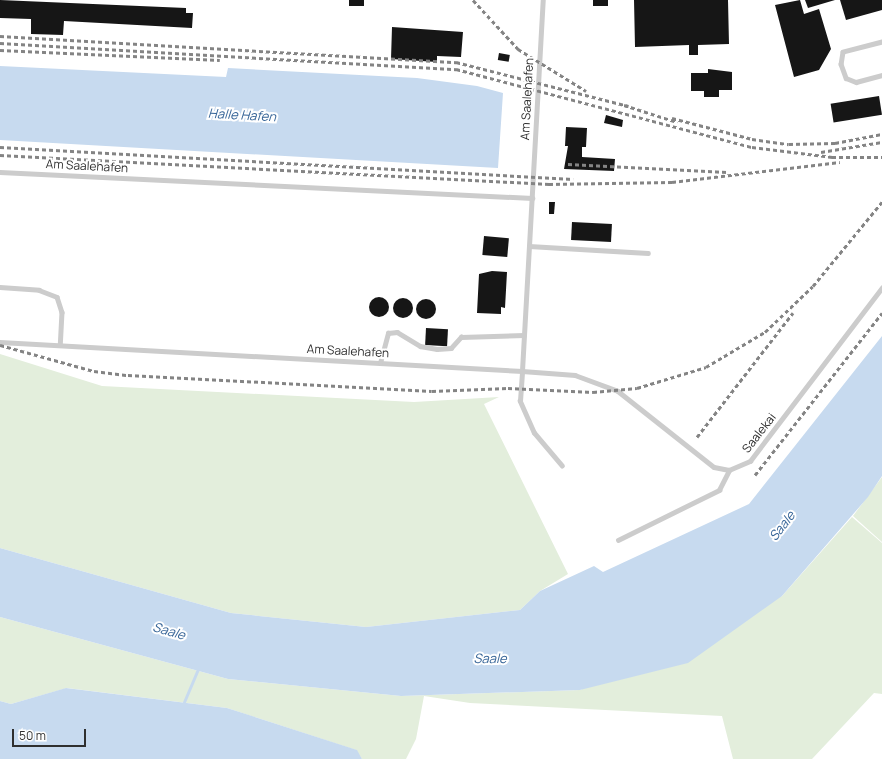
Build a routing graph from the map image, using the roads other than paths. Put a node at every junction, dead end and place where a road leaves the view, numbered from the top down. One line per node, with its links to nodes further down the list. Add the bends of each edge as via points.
1 (543, 0): 5 (lane, Am Saalehafen)
2 (882, 42): 3 (lane, via 843,52 841,64 846,78 856,82)
3 (882, 75)
4 (0, 172): 5 (lane, Am Saalehafen)
5 (532, 198): 6 (lane, Am Saalehafen)
6 (529, 246): 7 (lane); 10 (lane, Am Saalehafen)
7 (648, 253)
8 (0, 287): 12 (lane, via 39,290 56,297 62,312)
9 (882, 288): 16 (lane, Saalekai, via 750,461)
10 (524, 335): 13 (lane, via 461,337 451,348 437,348 420,346 397,332 388,333); 14 (lane, Am Saalehafen)
11 (0, 342): 12 (lane, Am Saalehafen)
12 (60, 345): 13 (lane, Am Saalehafen)
13 (380, 363): 14 (lane, Am Saalehafen)
14 (522, 371): 15 (lane, via 520,401 534,433); 16 (lane, via 575,375 618,391 714,467)
15 (562, 466)
16 (729, 470): 17 (lane, via 719,490)
17 (618, 540)

